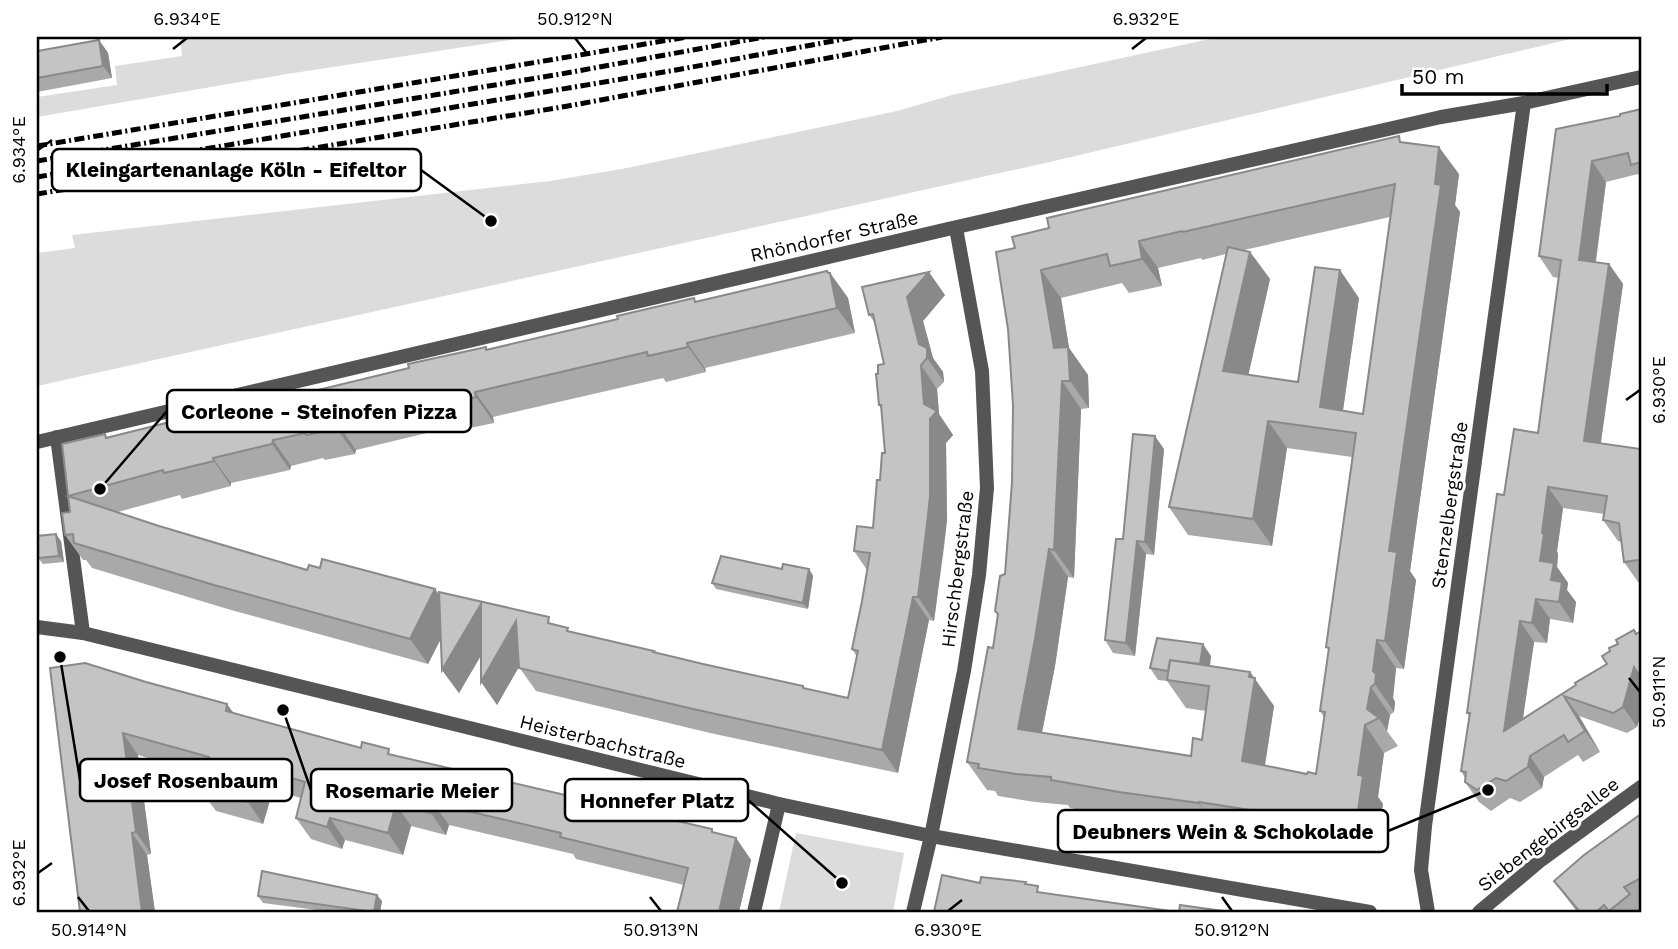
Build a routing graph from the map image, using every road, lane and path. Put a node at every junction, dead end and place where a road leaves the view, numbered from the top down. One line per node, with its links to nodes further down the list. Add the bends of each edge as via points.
1 (1641, 77): 2 (street, Rhöndorfer Straße)
2 (1524, 103): 3 (street, Rhöndorfer Straße, via 1441,117); 14 (street, Stenzelbergstraße, via 1425,826 1421,870)
3 (956, 228): 4 (street, Rhöndorfer Straße); 10 (street, Hirschbergstraße, via 982,371 987,488 964,671)
4 (57, 437): 5 (street, Rhöndorfer Straße); 7 (street)
5 (37, 442)
6 (37, 627): 7 (street, Heisterbachstraße)
7 (83, 633): 9 (street, Heisterbachstraße)
8 (1641, 787): 15 (street, Siebengebirgsallee)
9 (779, 804): 10 (street, Heisterbachstraße); 11 (street)
10 (931, 836): 12 (street, Hirschbergstraße); 13 (street, Heisterbachstraße)
11 (754, 912)
12 (913, 912)
13 (1370, 912)
14 (1428, 912)
15 (1479, 912)

